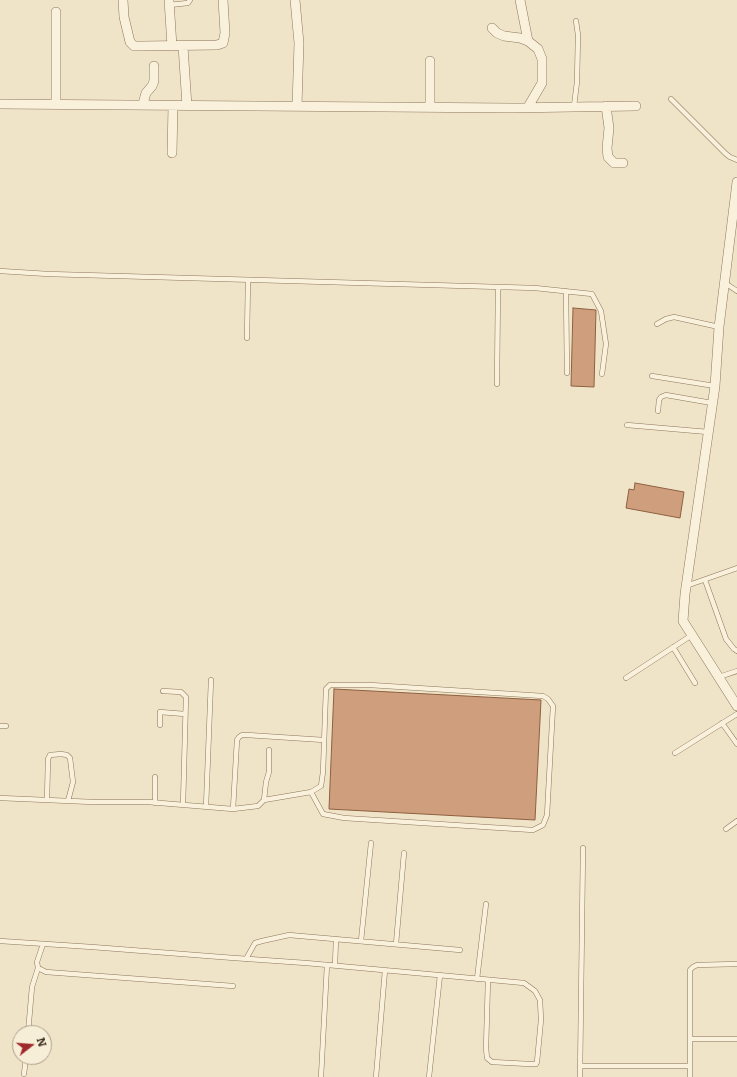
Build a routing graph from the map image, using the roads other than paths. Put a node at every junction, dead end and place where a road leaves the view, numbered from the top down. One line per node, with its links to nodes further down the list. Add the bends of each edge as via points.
1 (123, 0): 11 (street, via 124,17 130,42 134,46)
2 (190, 0): 6 (lane, via 188,3)
3 (223, 0): 12 (street, via 223,43)
4 (295, 0): 21 (street, via 299,43)
5 (520, 0): 10 (street)
6 (169, 2): 11 (street)
7 (56, 12): 17 (street)
8 (576, 21): 23 (lane, via 577,82)
9 (492, 28): 10 (street, via 504,36)
10 (528, 41): 26 (street, via 539,51 543,70 542,83)
11 (172, 46): 12 (street)
12 (184, 46): 20 (street)
13 (430, 61): 22 (street)
14 (154, 66): 18 (street, via 154,81 146,93)
15 (671, 99): 28 (lane, via 726,154)
16 (0, 104): 17 (street)
17 (56, 104): 18 (street)
18 (145, 105): 19 (street)
19 (173, 106): 20 (street); 27 (street)
20 (187, 106): 21 (street)
21 (297, 106): 22 (street)
22 (430, 106): 26 (street)
23 (574, 106): 24 (street); 26 (street)
24 (606, 106): 25 (street); 29 (street, via 609,128 608,157 614,163)
25 (636, 106)
26 (528, 107)
27 (172, 153)
28 (737, 160)
29 (623, 163)
30 (737, 182): 33 (street)
31 (0, 271): 32 (lane)
32 (248, 280): 34 (lane); 39 (lane)
33 (725, 283): 36 (lane); 38 (street)
34 (498, 287): 35 (lane); 43 (lane)
35 (566, 291): 40 (lane); 41 (lane, via 592,294 601,311 606,344)
36 (737, 291)
37 (657, 324): 38 (lane, via 666,318 674,318)
38 (719, 327): 44 (street)
39 (247, 338)
40 (567, 373)
41 (602, 374)
42 (652, 376): 44 (lane)
43 (497, 384)
44 (715, 386): 45 (street)
45 (712, 402): 46 (lane, via 666,395 659,400); 48 (street)
46 (658, 411)
47 (627, 425): 48 (lane)
48 (708, 432): 51 (street)
49 (737, 568): 50 (lane)
50 (705, 580): 51 (lane); 54 (lane, via 726,639)
51 (686, 586): 52 (street, via 683,621)
52 (692, 635): 53 (lane); 56 (street)
53 (673, 647): 57 (lane); 59 (lane)
54 (737, 651)
55 (737, 671): 56 (lane)
56 (719, 677): 61 (street)
57 (626, 678)
58 (211, 680): 80 (lane)
59 (695, 683)
60 (163, 691): 62 (lane, via 182,692 186,697)
61 (737, 706)
62 (185, 714): 65 (lane, via 160,712); 79 (lane)
63 (737, 714): 64 (lane)
64 (722, 723): 69 (lane); 71 (lane)
65 (160, 725)
66 (0, 726): 67 (lane)
67 (6, 726)
68 (324, 740): 73 (lane, via 321,786); 73 (lane, via 326,689 330,685 370,685 543,696 553,706 547,815 543,825 533,830 344,818 323,814); 81 (lane, via 247,735 239,737)
69 (737, 744)
70 (269, 750): 76 (lane, via 269,772)
71 (675, 753)
72 (154, 777): 78 (lane)
73 (311, 792): 76 (lane)
74 (0, 798): 75 (lane)
75 (47, 800): 77 (lane); 77 (lane, via 48,759 50,755 61,754 70,758 73,782)
76 (264, 800): 81 (lane, via 258,806)
77 (68, 801): 78 (lane)
78 (155, 803): 79 (lane)
79 (183, 805): 80 (lane)
80 (206, 807): 81 (lane)
81 (233, 809)
82 (737, 821): 83 (lane)
83 (726, 829)
84 (371, 843): 90 (lane)
85 (583, 848): 108 (lane)
86 (404, 853): 92 (lane)
87 (486, 904): 101 (lane)
88 (336, 939): 90 (lane); 94 (lane, via 289,935 262,941 255,943); 97 (lane)
89 (0, 941): 91 (lane)
90 (361, 941): 92 (lane)
91 (43, 944): 94 (lane); 98 (lane, via 37,962)
92 (396, 944): 93 (lane)
93 (460, 950)
94 (246, 959): 96 (lane)
95 (737, 964): 105 (lane, via 697,964 690,970)
96 (327, 965): 97 (lane); 111 (lane)
97 (335, 965): 99 (lane)
98 (38, 968): 103 (lane, via 46,972); 104 (lane, via 32,987)
99 (385, 970): 100 (lane); 112 (lane)
100 (440, 975): 101 (lane); 113 (lane)
101 (477, 979): 102 (lane)
102 (488, 980): 102 (lane, via 487,1058 492,1062 536,1064 541,1020 540,1000 535,990 524,983)
103 (233, 986)
104 (29, 1025)
105 (690, 1039): 106 (lane); 109 (lane)
106 (737, 1039)
107 (25, 1065): 110 (lane)
108 (580, 1066): 109 (lane); 114 (lane)
109 (690, 1066): 115 (lane)
110 (24, 1074)
111 (321, 1077)
112 (376, 1077)
113 (429, 1077)
114 (580, 1077)
115 (690, 1077)

